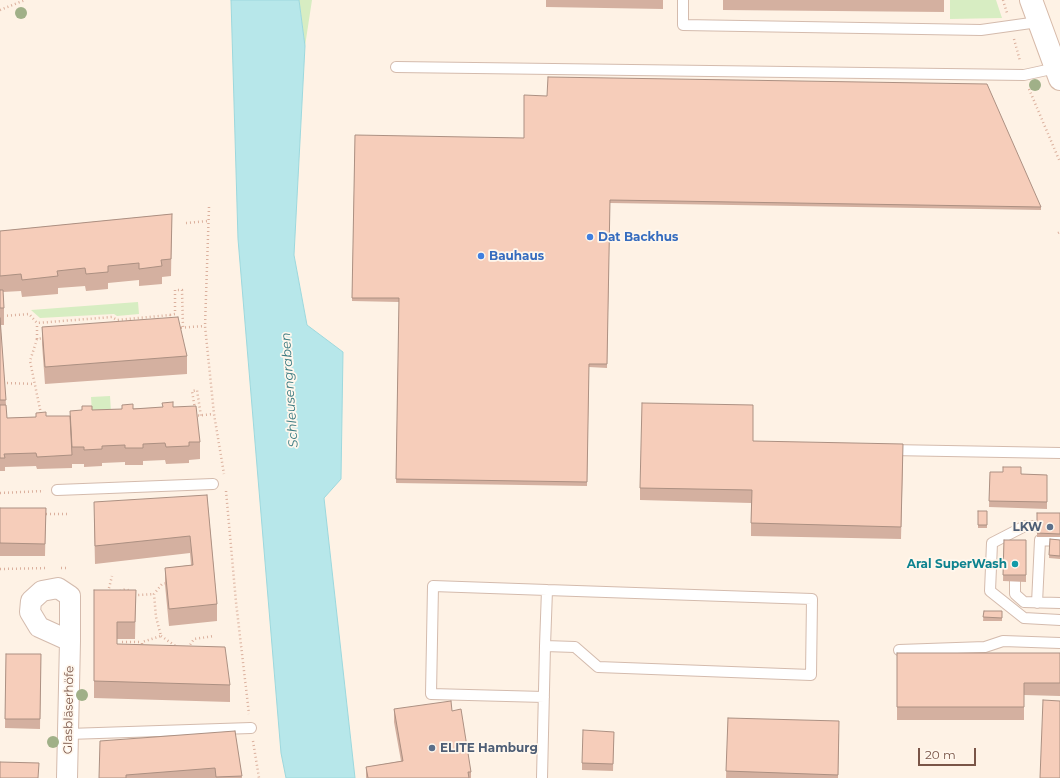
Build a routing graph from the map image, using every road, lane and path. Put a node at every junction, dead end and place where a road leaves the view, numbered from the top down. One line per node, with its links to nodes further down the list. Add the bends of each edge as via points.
1 (25, 0): 4 (path)
2 (683, 0): 5 (lane, via 683,25 981,30)
3 (1031, 0): 5 (main road)
4 (0, 10)
5 (1038, 22): 8 (main road)
6 (1014, 38): 9 (path)
7 (396, 67): 9 (lane)
8 (1058, 74): 9 (lane)
9 (1024, 75): 10 (path)
10 (1060, 162)
11 (209, 207): 12 (path)
12 (208, 221): 13 (path); 18 (path)
13 (186, 223)
14 (170, 315): 16 (path, via 170,320); 16 (path, via 175,314 175,290 182,290); 17 (path)
15 (3, 316): 17 (path, via 29,314)
16 (182, 320): 20 (path)
17 (37, 323): 22 (path)
18 (205, 326): 20 (path); 26 (path)
19 (175, 328): 20 (path)
20 (183, 328)
21 (45, 338): 22 (path)
22 (37, 339): 24 (path, via 30,361)
23 (7, 383): 24 (path)
24 (35, 384): 29 (path)
25 (190, 411): 28 (path, via 195,411 192,391 197,390)
26 (214, 414): 28 (path); 32 (path)
27 (193, 416): 28 (path)
28 (201, 416)
29 (42, 420)
30 (877, 449): 31 (lane)
31 (1060, 454)
32 (225, 475)
33 (212, 484): 34 (lane)
34 (56, 490): 36 (path)
35 (226, 490): 63 (path)
36 (0, 493)
37 (39, 514): 38 (path)
38 (70, 514)
39 (1037, 526): 50 (lane, via 1025,526 1011,537 992,542 990,590 1024,618)
40 (1060, 541): 48 (lane, via 1040,540)
41 (69, 568): 42 (path)
42 (0, 569)
43 (112, 576): 47 (path, via 108,593 126,589 138,595)
44 (1015, 581): 48 (lane, via 1015,594 1024,602)
45 (169, 583): 47 (path, via 162,584)
46 (547, 590): 57 (lane); 57 (lane, via 812,599 811,675 598,667 575,647); 62 (lane, via 434,586 430,694)
47 (154, 594): 51 (path)
48 (1037, 603): 49 (lane)
49 (1060, 603)
50 (1060, 620)
51 (161, 636): 55 (path); 58 (path)
52 (214, 636): 61 (path, via 194,638)
53 (70, 641): 64 (street, Glasbläserhöfe)
54 (122, 642): 55 (path)
55 (142, 642): 60 (path)
56 (1060, 643): 59 (lane, via 1003,641 985,647)
57 (545, 646): 62 (lane)
58 (181, 650)
59 (899, 650)
60 (142, 652)
61 (186, 653)
62 (544, 697): 67 (lane)
63 (251, 728): 64 (lane); 66 (path)
64 (68, 734): 65 (street, Glasbläserhöfe)
65 (67, 778)
66 (259, 778)
67 (542, 778)

